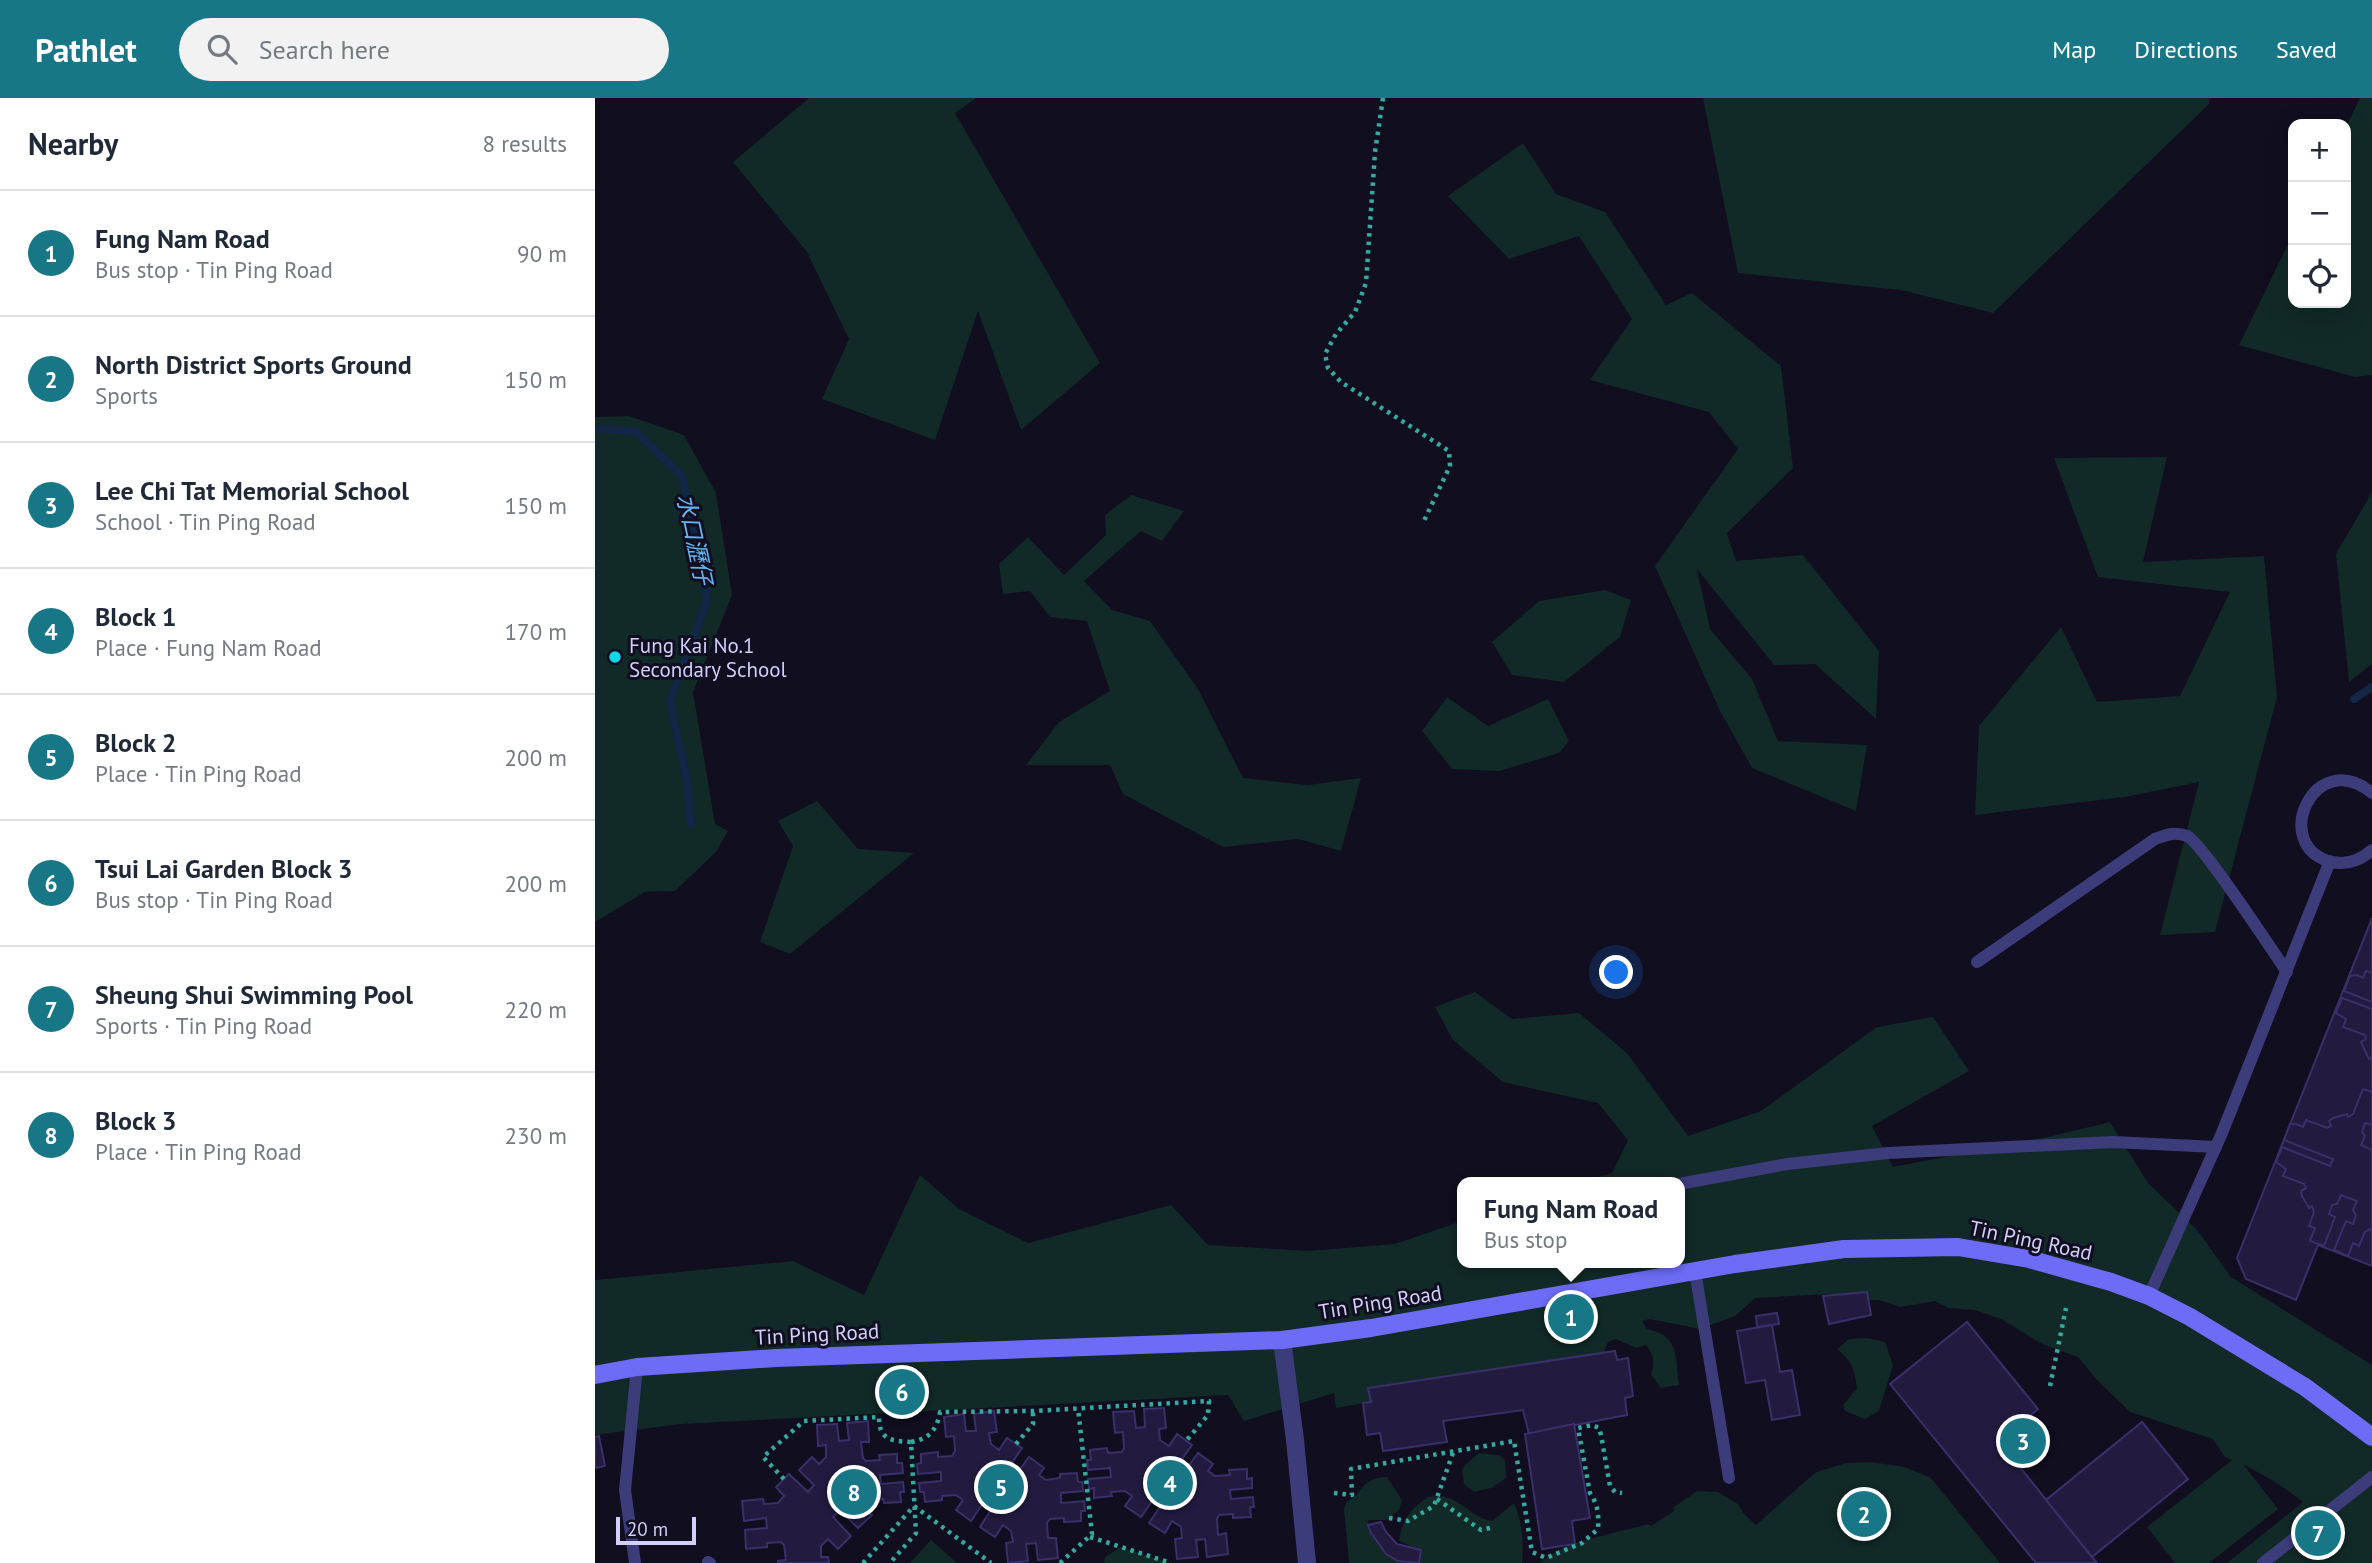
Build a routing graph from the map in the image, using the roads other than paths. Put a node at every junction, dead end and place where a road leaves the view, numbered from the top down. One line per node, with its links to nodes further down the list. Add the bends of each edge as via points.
1 (2372, 793): 3 (lane, via 2361,784 2337,780 2326,783 2305,803 2301,822 2307,843)
2 (2372, 850): 3 (lane, via 2351,862)
3 (2330, 861): 5 (lane)
4 (1977, 962): 5 (lane, via 2155,839 2174,833 2189,837 2207,859)
5 (2287, 972): 6 (lane)
6 (2216, 1147): 7 (lane, via 2113,1142 1888,1153 1787,1164); 9 (lane)
7 (1685, 1183)
8 (1695, 1271): 9 (street, Tin Ping Road, via 1844,1250 1958,1247 2029,1259); 10 (street, Tin Ping Road); 15 (lane)
9 (2149, 1296): 13 (street, Tin Ping Road, via 2305,1387)
10 (1282, 1340): 11 (street, Tin Ping Road, via 899,1352); 17 (street)
11 (637, 1367): 12 (street, Tin Ping Road); 16 (lane, via 625,1490)
12 (595, 1375)
13 (2372, 1437)
14 (2372, 1477): 18 (lane)
15 (1728, 1478)
16 (635, 1563)
17 (1307, 1563)
18 (2263, 1563)

